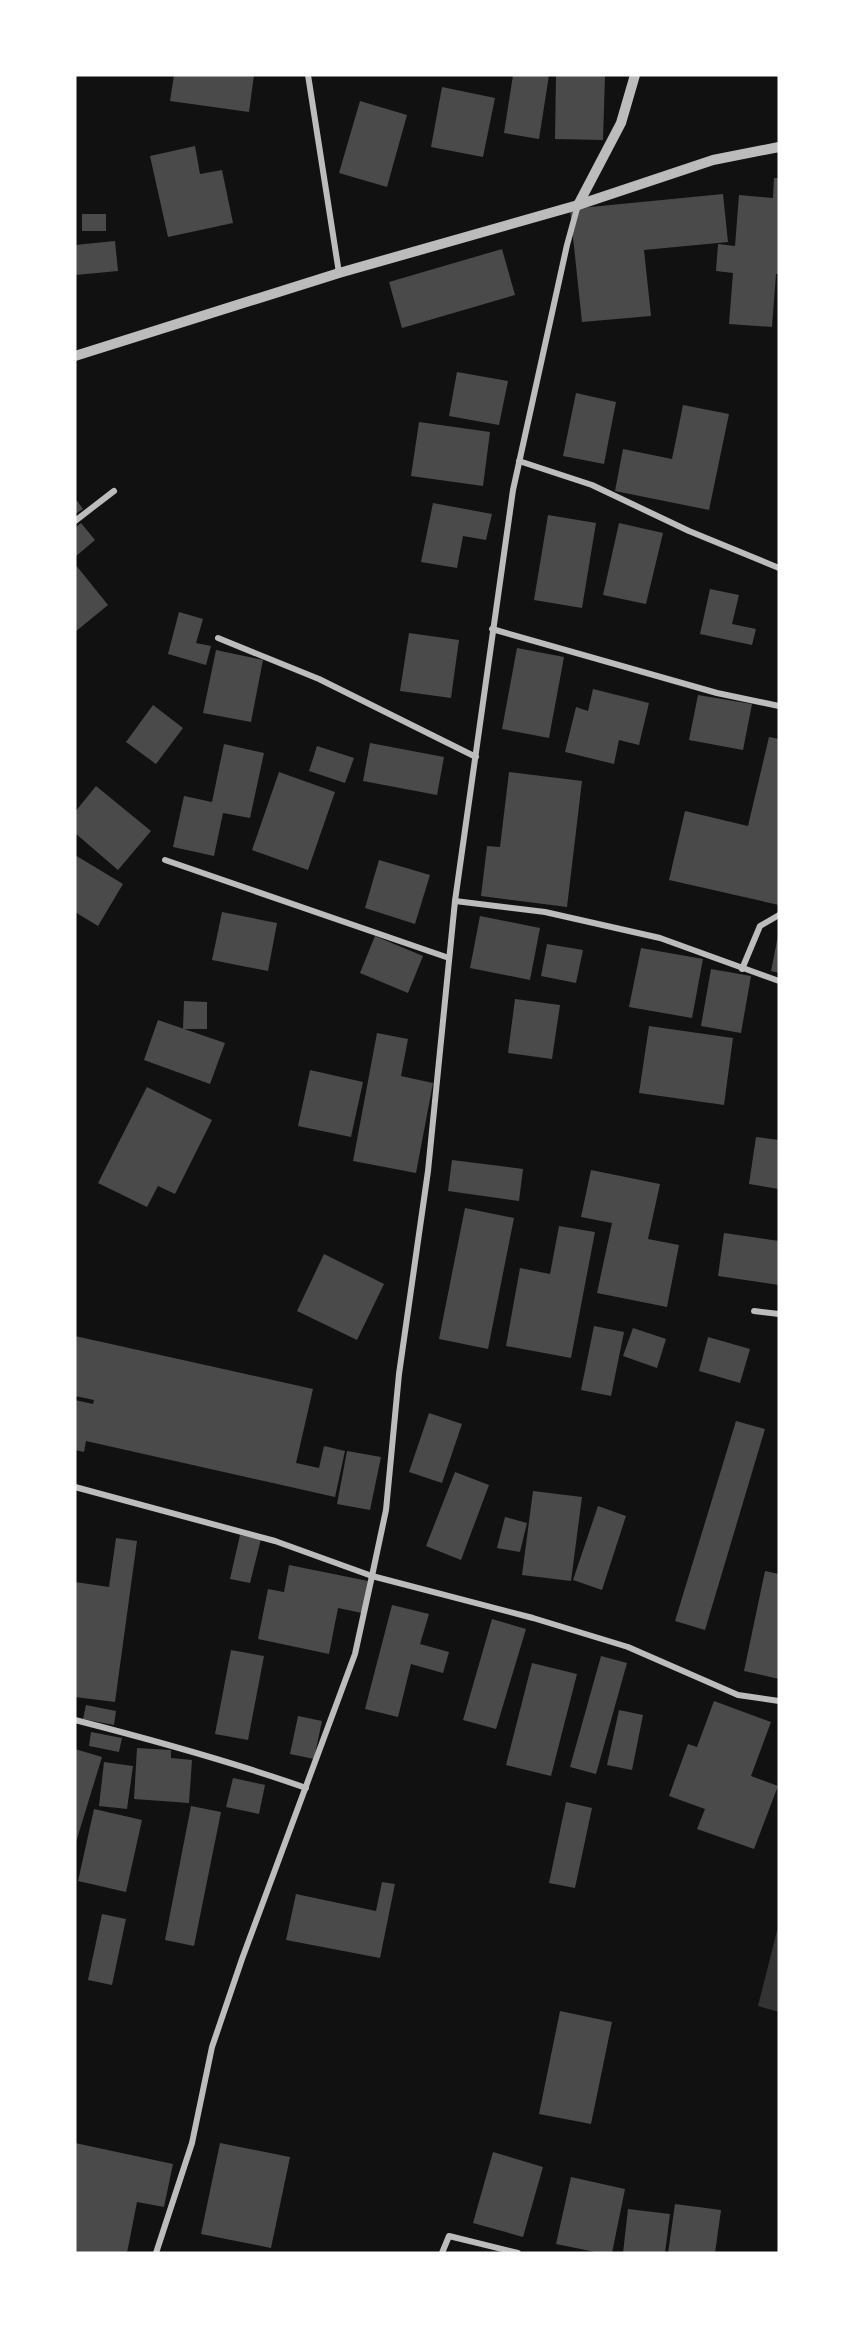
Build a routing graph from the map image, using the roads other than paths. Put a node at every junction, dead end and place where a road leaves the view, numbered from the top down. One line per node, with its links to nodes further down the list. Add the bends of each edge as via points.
1 (308, 75): 5 (street)
2 (636, 75): 4 (street, via 621,123)
3 (779, 147): 4 (street, via 713,160)
4 (578, 205): 5 (street); 7 (street)
5 (339, 273): 6 (street)
6 (75, 356)
7 (519, 461): 10 (street, via 592,485); 11 (street)
8 (114, 491): 9 (street)
9 (75, 521)
10 (779, 568)
11 (492, 629): 13 (street, via 717,693); 14 (street)
12 (218, 638): 14 (street, via 319,679)
13 (779, 706)
14 (476, 757): 16 (street)
15 (165, 860): 18 (street)
16 (455, 901): 18 (street); 19 (street, via 545,912 660,938)
17 (779, 915): 19 (street, via 760,926)
18 (449, 958): 24 (street, via 428,1171 399,1374 386,1510)
19 (742, 969): 20 (street)
20 (779, 981)
21 (754, 1311): 22 (street)
22 (779, 1314)
23 (75, 1487): 24 (street, via 275,1541)
24 (372, 1576): 25 (street, via 628,1647 738,1695); 27 (street, via 355,1654)
25 (779, 1701)
26 (75, 1720): 27 (street, via 256,1770)
27 (306, 1788): 28 (street, via 212,2047 192,2143)
28 (156, 2253)
29 (442, 2253): 30 (street, via 449,2236)
30 (518, 2253)

